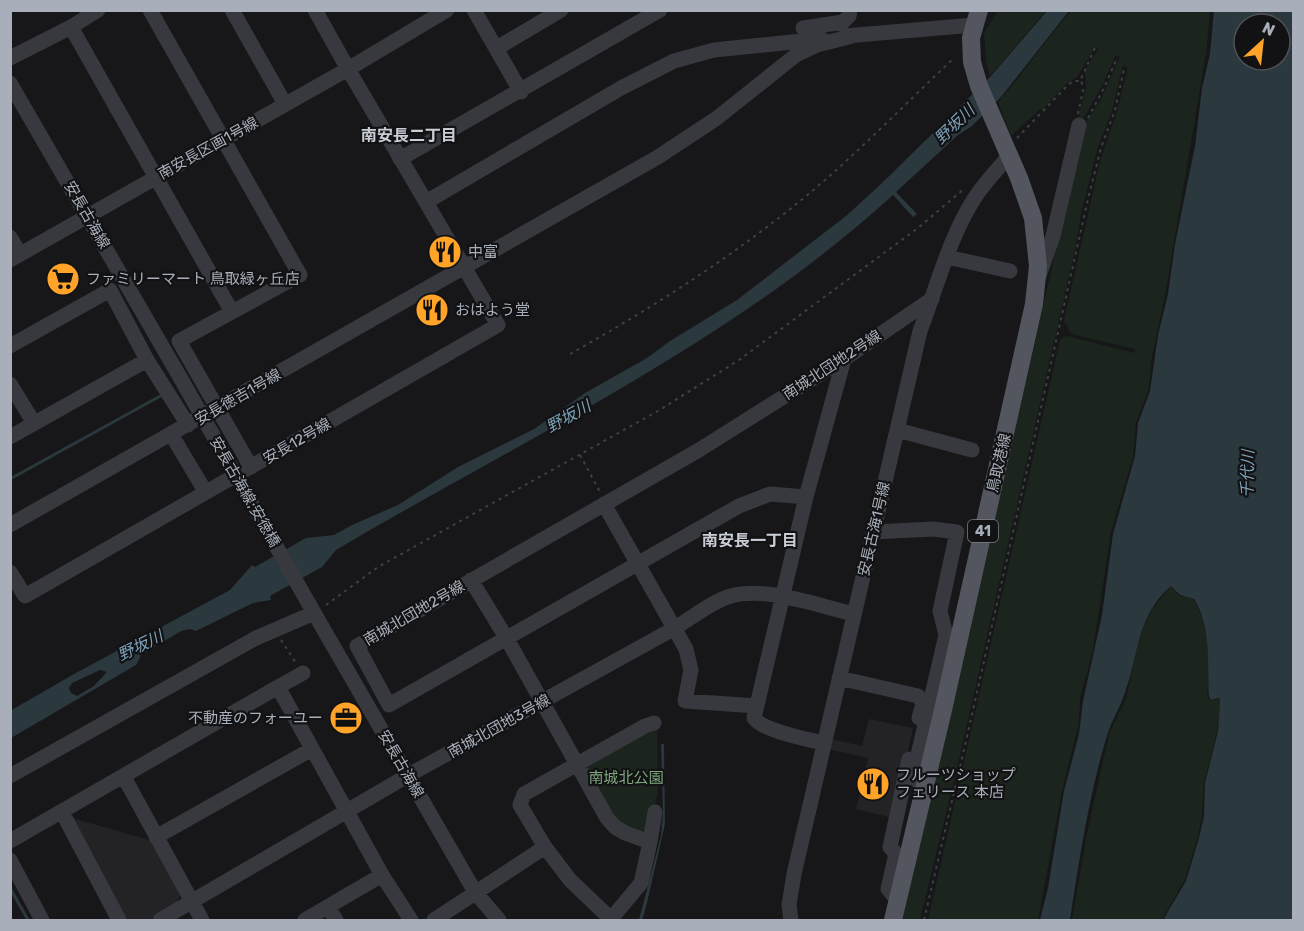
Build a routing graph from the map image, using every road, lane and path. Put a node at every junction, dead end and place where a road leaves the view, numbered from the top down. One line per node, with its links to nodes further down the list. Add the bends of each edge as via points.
1 (98, 10): 11 (street)
2 (150, 10): 26 (street)
3 (232, 10): 24 (street)
4 (315, 10): 19 (street)
5 (447, 10): 19 (street, 南安長区画1号線)
6 (474, 10): 14 (street)
7 (660, 10): 23 (street)
8 (849, 10): 12 (street, via 843,22)
9 (557, 11): 14 (street)
10 (977, 18): 13 (street); 27 (main road, 鳥取港線 / 41, via 970,47 972,63 979,86)
11 (71, 27): 16 (street); 29 (street)
12 (803, 28)
13 (854, 36): 31 (street, via 730,47 674,61); 36 (street, 安長徳吉1号線, via 796,55 681,143)
14 (497, 48): 23 (street)
15 (1095, 48): 21 (path)
16 (10, 58)
17 (954, 58): 44 (path, via 806,196 682,287)
18 (1117, 58): 25 (path, via 1092,112)
19 (348, 69): 24 (street, 南安長区画1号線); 28 (street)
20 (1124, 69): 109 (path, via 1088,199)
21 (1080, 81): 25 (path, via 1083,90 1077,116); 27 (path, via 1067,86)
22 (10, 83): 32 (street, 安長古海線)
23 (521, 92): 28 (street)
24 (285, 105): 26 (street, 南安長区画1号線)
25 (1079, 125): 38 (street, via 1053,236)
26 (222, 140): 29 (street, 南安長区画1号線); 42 (street, via 300,276)
27 (1010, 146): 34 (street, 安長古海1号線, via 973,201); 38 (main road, 鳥取港線 / 41, via 1033,218)
28 (400, 159): 31 (street)
29 (155, 177): 32 (street, 南安長区画1号線); 42 (street)
30 (966, 186): 56 (path, via 918,228 739,360)
31 (426, 202): 36 (street)
32 (87, 216): 35 (street, 南安長区画1号線); 39 (street, 安長古海線)
33 (10, 237): 35 (street)
34 (947, 256): 37 (street); 41 (street, 安長古海1号線)
35 (15, 257)
36 (465, 268): 49 (street, 安長徳吉1号線); 57 (street, 安長12号線, via 498,325)
37 (1010, 271)
38 (1038, 279): 84 (main road, 鳥取港線 / 41)
39 (125, 282): 40 (street); 47 (street, 安長古海線)
40 (110, 290): 43 (street); 46 (street)
41 (932, 299): 45 (street, 南城北団地2号線); 52 (street, 安長古海1号線, via 920,331)
42 (232, 312): 49 (street, via 179,341)
43 (10, 346)
44 (570, 354)
45 (843, 359): 59 (street); 60 (street, 南城北団地2号線)
46 (147, 360): 50 (street); 51 (street)
47 (181, 379): 67 (street, 安長古海線;安徳橋, bridge)
48 (10, 384): 50 (street)
49 (218, 408): 51 (street, 安長徳吉1号線); 57 (street)
50 (34, 423): 54 (street)
51 (188, 425): 53 (street, 安長徳吉1号線)
52 (897, 430): 55 (street); 62 (street, 安長古海1号線)
53 (171, 434): 58 (street); 61 (street, 安長徳吉1号線)
54 (10, 438)
55 (972, 450)
56 (580, 455): 60 (path); 67 (path, via 378,567)
57 (251, 467): 58 (street, 安長12号線)
58 (205, 491): 64 (street, 安長12号線, via 25,596)
59 (806, 497): 63 (street, 南城北団地2号線, via 770,494 757,498); 66 (street)
60 (605, 504): 63 (street); 65 (street, 南城北団地2号線)
61 (10, 525)
62 (873, 532): 68 (street, 安長古海1号線); 84 (street, via 957,532 940,611 946,635 914,772)
63 (639, 563): 70 (street); 71 (street, 南城北団地2号線)
64 (10, 572)
65 (471, 580): 71 (street); 71 (street, 南城北団地2号線, via 357,646 389,705)
66 (783, 597): 68 (street, 南城北団地3号線); 70 (street, 南城北団地3号線, via 751,592 731,596); 76 (street)
67 (311, 609): 69 (street); 82 (street, 安長古海線)
68 (854, 614): 73 (street, 安長古海1号線)
69 (276, 628): 72 (path); 81 (street)
70 (675, 628): 75 (street, 南城北団地3号線); 76 (street, via 691,670 685,701)
71 (507, 639): 75 (street)
72 (303, 673): 74 (street)
73 (839, 678): 78 (street, 安長古海1号線); 95 (street, via 918,696 923,703 890,848 896,854 888,889)
74 (278, 687): 79 (street); 83 (street)
75 (543, 702): 80 (street); 82 (street, 南城北団地3号線)
76 (757, 706): 78 (street, via 754,718 761,724)
77 (654, 723): 80 (street)
78 (823, 743): 107 (street, 安長古海1号線, via 794,874 789,905)
79 (312, 749): 85 (street); 88 (street)
80 (577, 765): 90 (street, via 615,827); 91 (street, via 524,794 520,805)
81 (10, 776)
82 (407, 776): 85 (street, 南城北団地3号線); 94 (street, 安長古海線)
83 (124, 777): 86 (street); 88 (street)
84 (924, 794): 95 (main road, 鳥取港線 / 41)
85 (346, 811): 93 (street); 96 (street, 南城北団地3号線)
86 (62, 812): 89 (street); 100 (street)
87 (655, 812): 90 (street)
88 (156, 837): 96 (street)
89 (10, 841)
90 (650, 842): 98 (street, via 641,883)
91 (545, 847): 94 (street); 98 (street, via 570,880)
92 (10, 860): 99 (street)
93 (382, 875): 97 (street); 104 (street)
94 (475, 892): 105 (street); 106 (street, 安長古海線)
95 (898, 901): 108 (main road, 鳥取港線 / 41)
96 (192, 903): 101 (street, 南城北団地3号線); 102 (street)
97 (332, 914): 103 (street)
98 (612, 920)
99 (42, 921)
100 (119, 921)
101 (160, 921)
102 (202, 921)
103 (304, 921)
104 (411, 921)
105 (434, 921)
106 (499, 921)
107 (791, 921)
108 (893, 921)
109 (924, 921)

